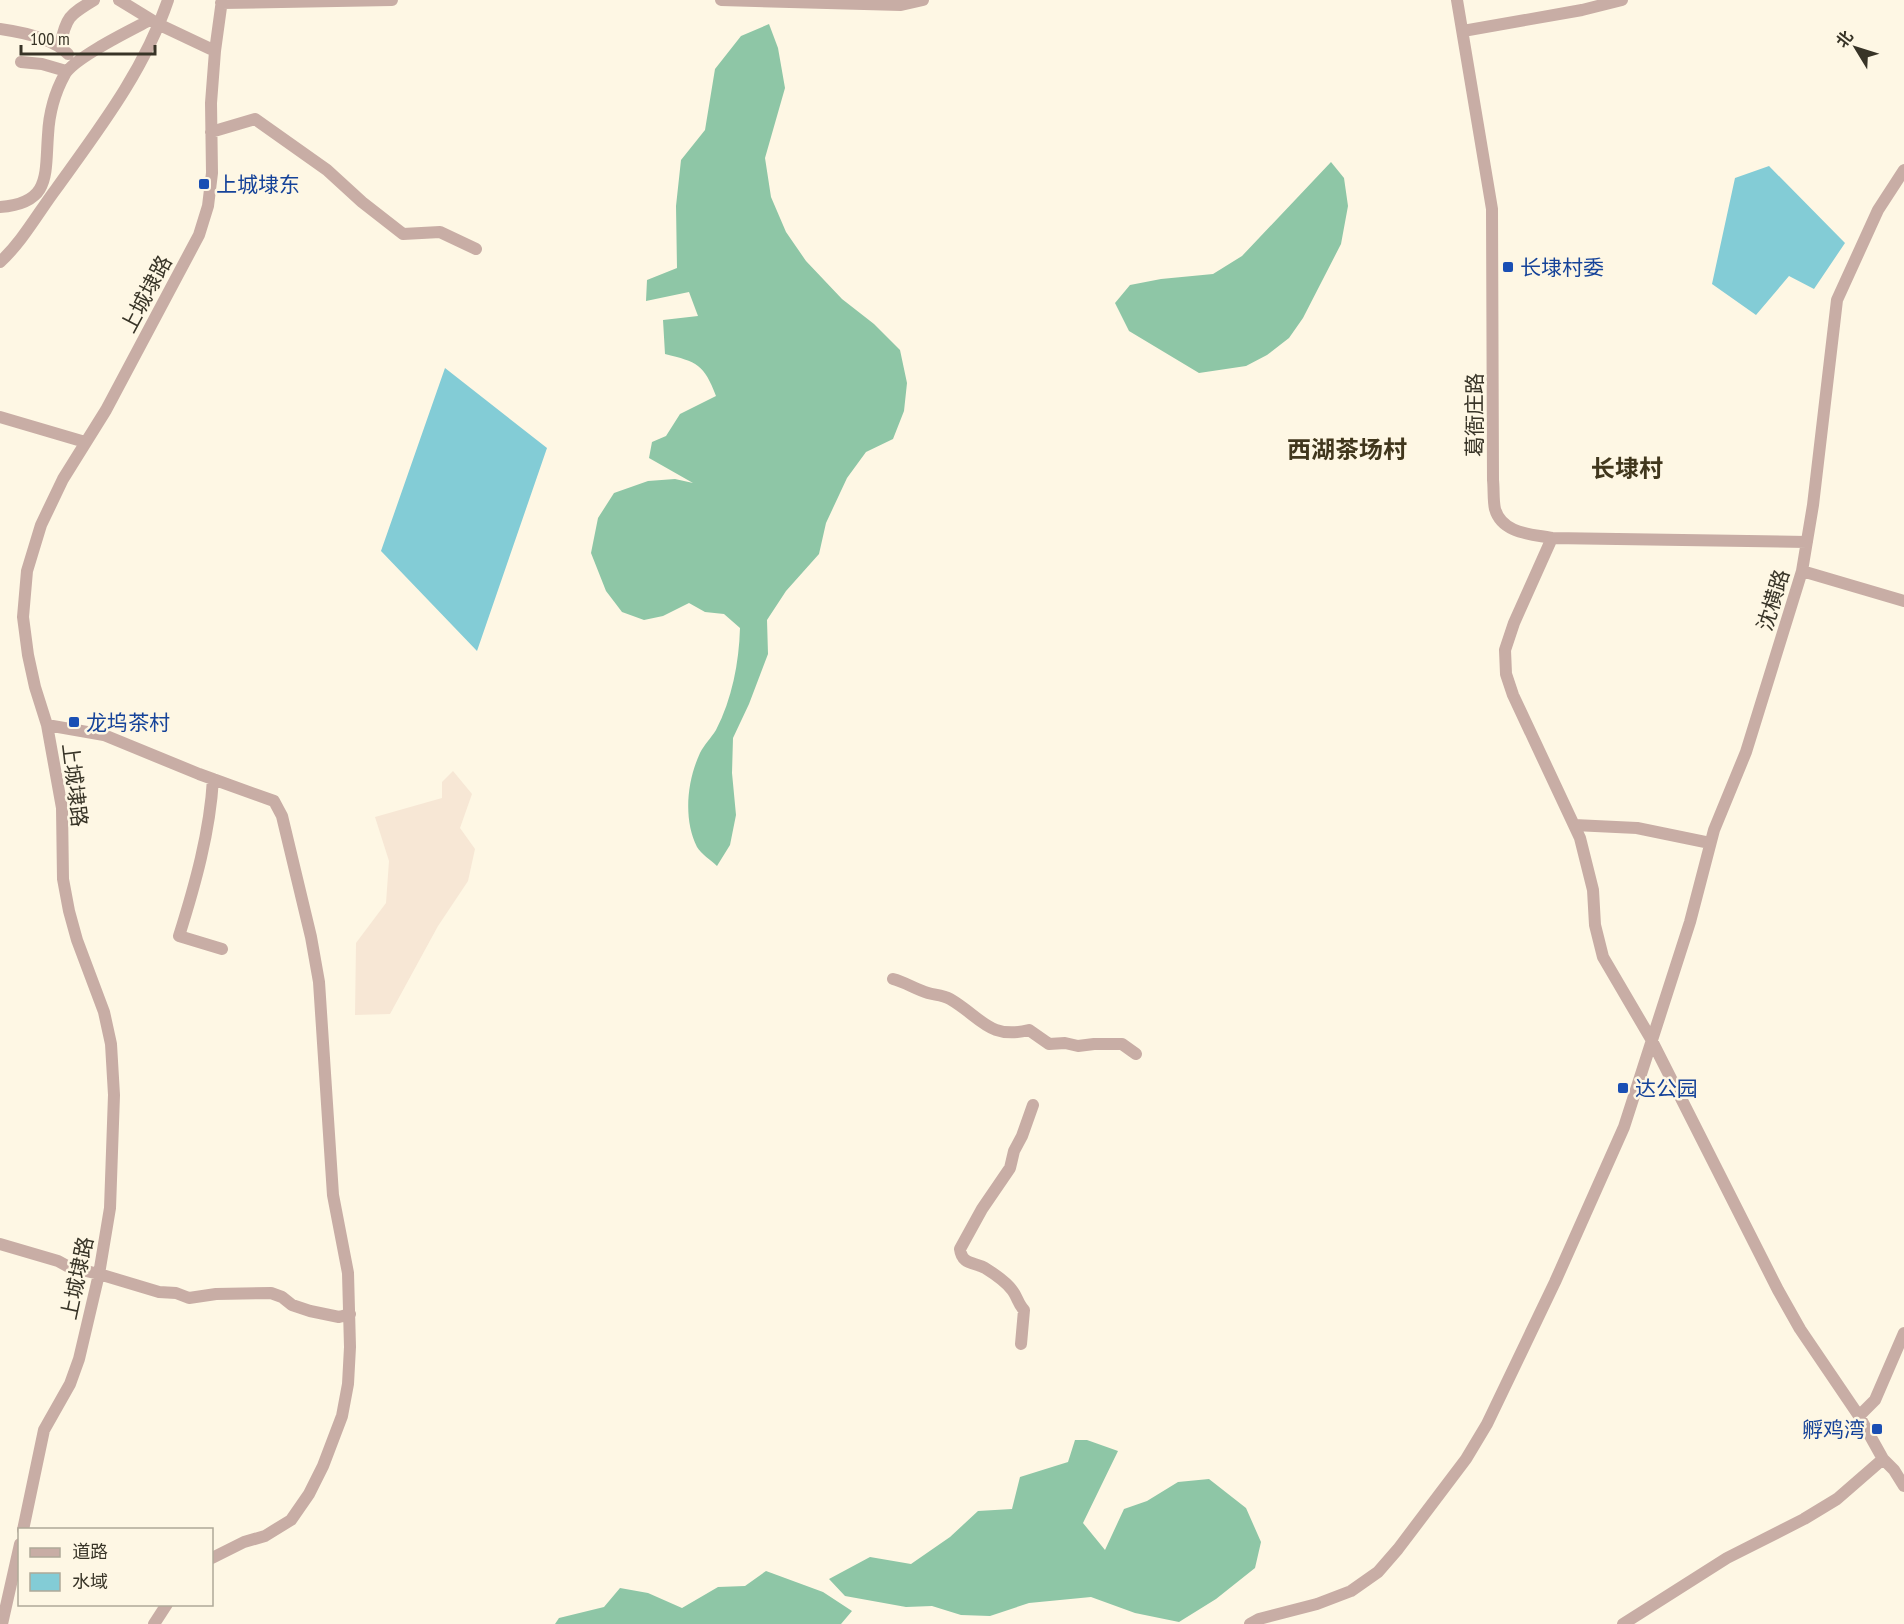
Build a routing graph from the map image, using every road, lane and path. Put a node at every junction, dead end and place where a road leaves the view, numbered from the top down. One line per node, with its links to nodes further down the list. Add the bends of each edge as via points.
1 (94, 0): 11 (street, via 70,16 64,27 64,50 30,35)
2 (119, 0): 10 (street)
3 (168, 0): 10 (street)
4 (392, 0): 9 (street)
5 (721, 0): 6 (street, via 901,5)
6 (923, 0)
7 (1457, 0): 12 (street, 葛衙庄路)
8 (1622, 0): 12 (street)
9 (221, 2): 13 (street, 上城埭路)
10 (155, 23): 13 (street); 15 (street, via 109,43); 20 (street, via 144,60 122,97)
11 (0, 29)
12 (1463, 31): 23 (street, 葛衙庄路, via 1492,209 1495,510 1503,523 1516,532)
13 (215, 51): 16 (street, 上城埭路)
14 (21, 62): 15 (street)
15 (66, 71): 18 (street, via 54,99 47,171 41,188 29,201)
16 (211, 132): 19 (street, via 255,119 327,170 403,234 440,232); 22 (street, 上城埭路, via 212,173 199,235)
17 (1904, 170): 24 (street, 沈横路, via 1878,210 1836,300)
18 (2, 206)
19 (476, 249)
20 (0, 262)
21 (0, 417): 22 (street)
22 (85, 442): 27 (street, 上城埭路, via 41,525 27,571 24,626 35,687)
23 (1552, 538): 24 (street, 葛衙庄路); 29 (street, via 1514,623 1505,650 1506,674)
24 (1807, 542): 25 (street, 沈横路)
25 (1802, 571): 26 (street); 30 (street, 沈横路, via 1746,752)
26 (1904, 601)
27 (47, 725): 28 (street, via 104,735); 37 (street, 上城埭路, via 62,808 63,879 69,911 111,1044 114,1095 110,1208)
28 (213, 779): 31 (street, via 211,807 179,936); 38 (street, via 274,801 282,816 318,982 333,1195 344,1246)
29 (1574, 825): 30 (street, via 1636,828); 33 (street, via 1593,890 1595,925 1603,957)
30 (1710, 843): 33 (street, 沈横路, via 1690,922)
31 (222, 949)
32 (893, 979): 34 (street, via 950,998 996,1031 1016,1034 1029,1030 1049,1044 1122,1044)
33 (1651, 1039): 41 (street, via 1778,1290); 50 (street, 沈横路, via 1620,1138 1504,1392 1466,1459 1378,1572 1351,1591)
34 (1136, 1053)
35 (1033, 1105): 40 (street, via 1010,1168 960,1249 969,1264 984,1268 1011,1288 1024,1311)
36 (0, 1244): 37 (street)
37 (99, 1274): 38 (street, via 189,1298 271,1293 326,1316); 44 (street, 上城埭路, via 79,1359 44,1430)
38 (350, 1314): 46 (street, via 348,1384 342,1416 309,1494 291,1520 280,1528)
39 (1904, 1333): 41 (street, via 1875,1400)
40 (1021, 1344)
41 (1859, 1416): 42 (street)
42 (1883, 1459): 43 (street); 51 (street, via 1837,1499 1727,1558)
43 (1904, 1486)
44 (23, 1528)
45 (18, 1553): 48 (street)
46 (213, 1558)
47 (166, 1606): 49 (street)
48 (2, 1624)
49 (154, 1624)
50 (1250, 1624)
51 (1623, 1624)

